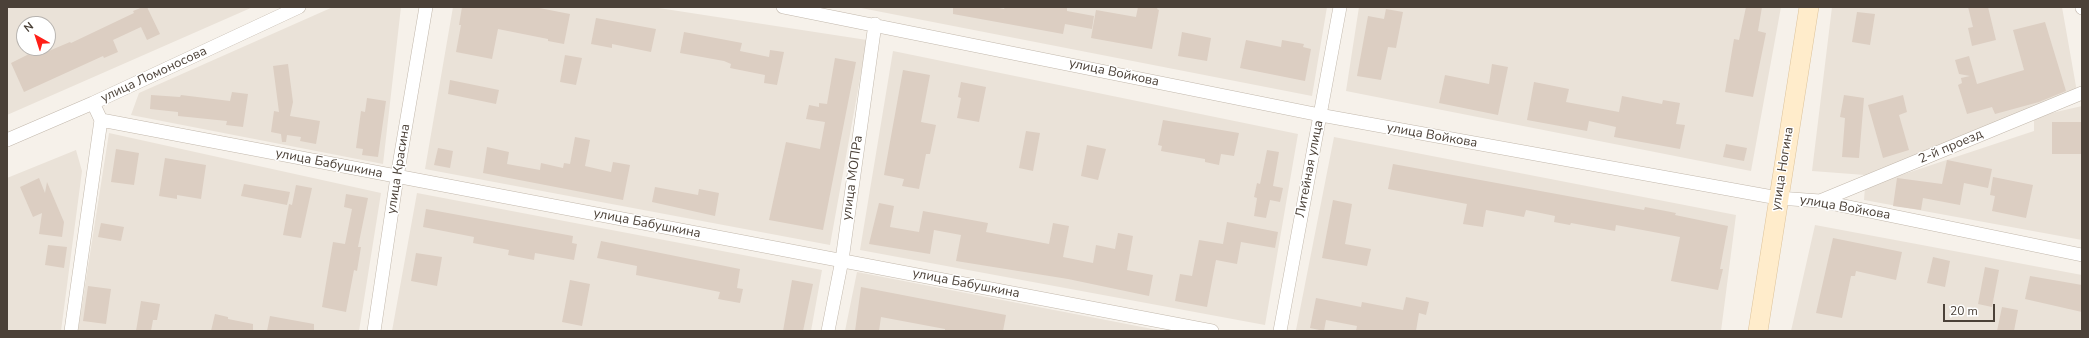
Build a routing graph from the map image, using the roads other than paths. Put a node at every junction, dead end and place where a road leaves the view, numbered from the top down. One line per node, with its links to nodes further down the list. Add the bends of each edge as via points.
1 (299, 7): 8 (street, улица Ломоносова)
2 (426, 7): 12 (street, улица Красина)
3 (783, 7): 6 (street, улица Войкова)
4 (1340, 7): 9 (street, Литейная улица)
5 (1809, 7): 13 (street, улица Ногина)
6 (876, 24): 9 (street, улица Войкова); 16 (street, улица МОПРа)
7 (2082, 93): 14 (street, 2-й проезд)
8 (94, 103): 10 (street); 11 (street, улица Ломоносова)
9 (1320, 116): 13 (street, улица Войкова); 22 (street, Литейная улица)
10 (100, 120): 12 (street, улица Бабушкина); 18 (street)
11 (7, 140)
12 (397, 177): 16 (street, улица Бабушкина); 19 (street, улица Красина)
13 (1778, 198): 14 (street, улица Войкова); 23 (street, улица Ногина)
14 (1820, 201): 15 (street, улица Войкова)
15 (2082, 255)
16 (842, 260): 17 (street, улица Бабушкина); 20 (street, улица МОПРа)
17 (1188, 329): 21 (street, улица Бабушкина)
18 (71, 331)
19 (374, 331)
20 (828, 331)
21 (1212, 331)
22 (1280, 331)
23 (1758, 331)

